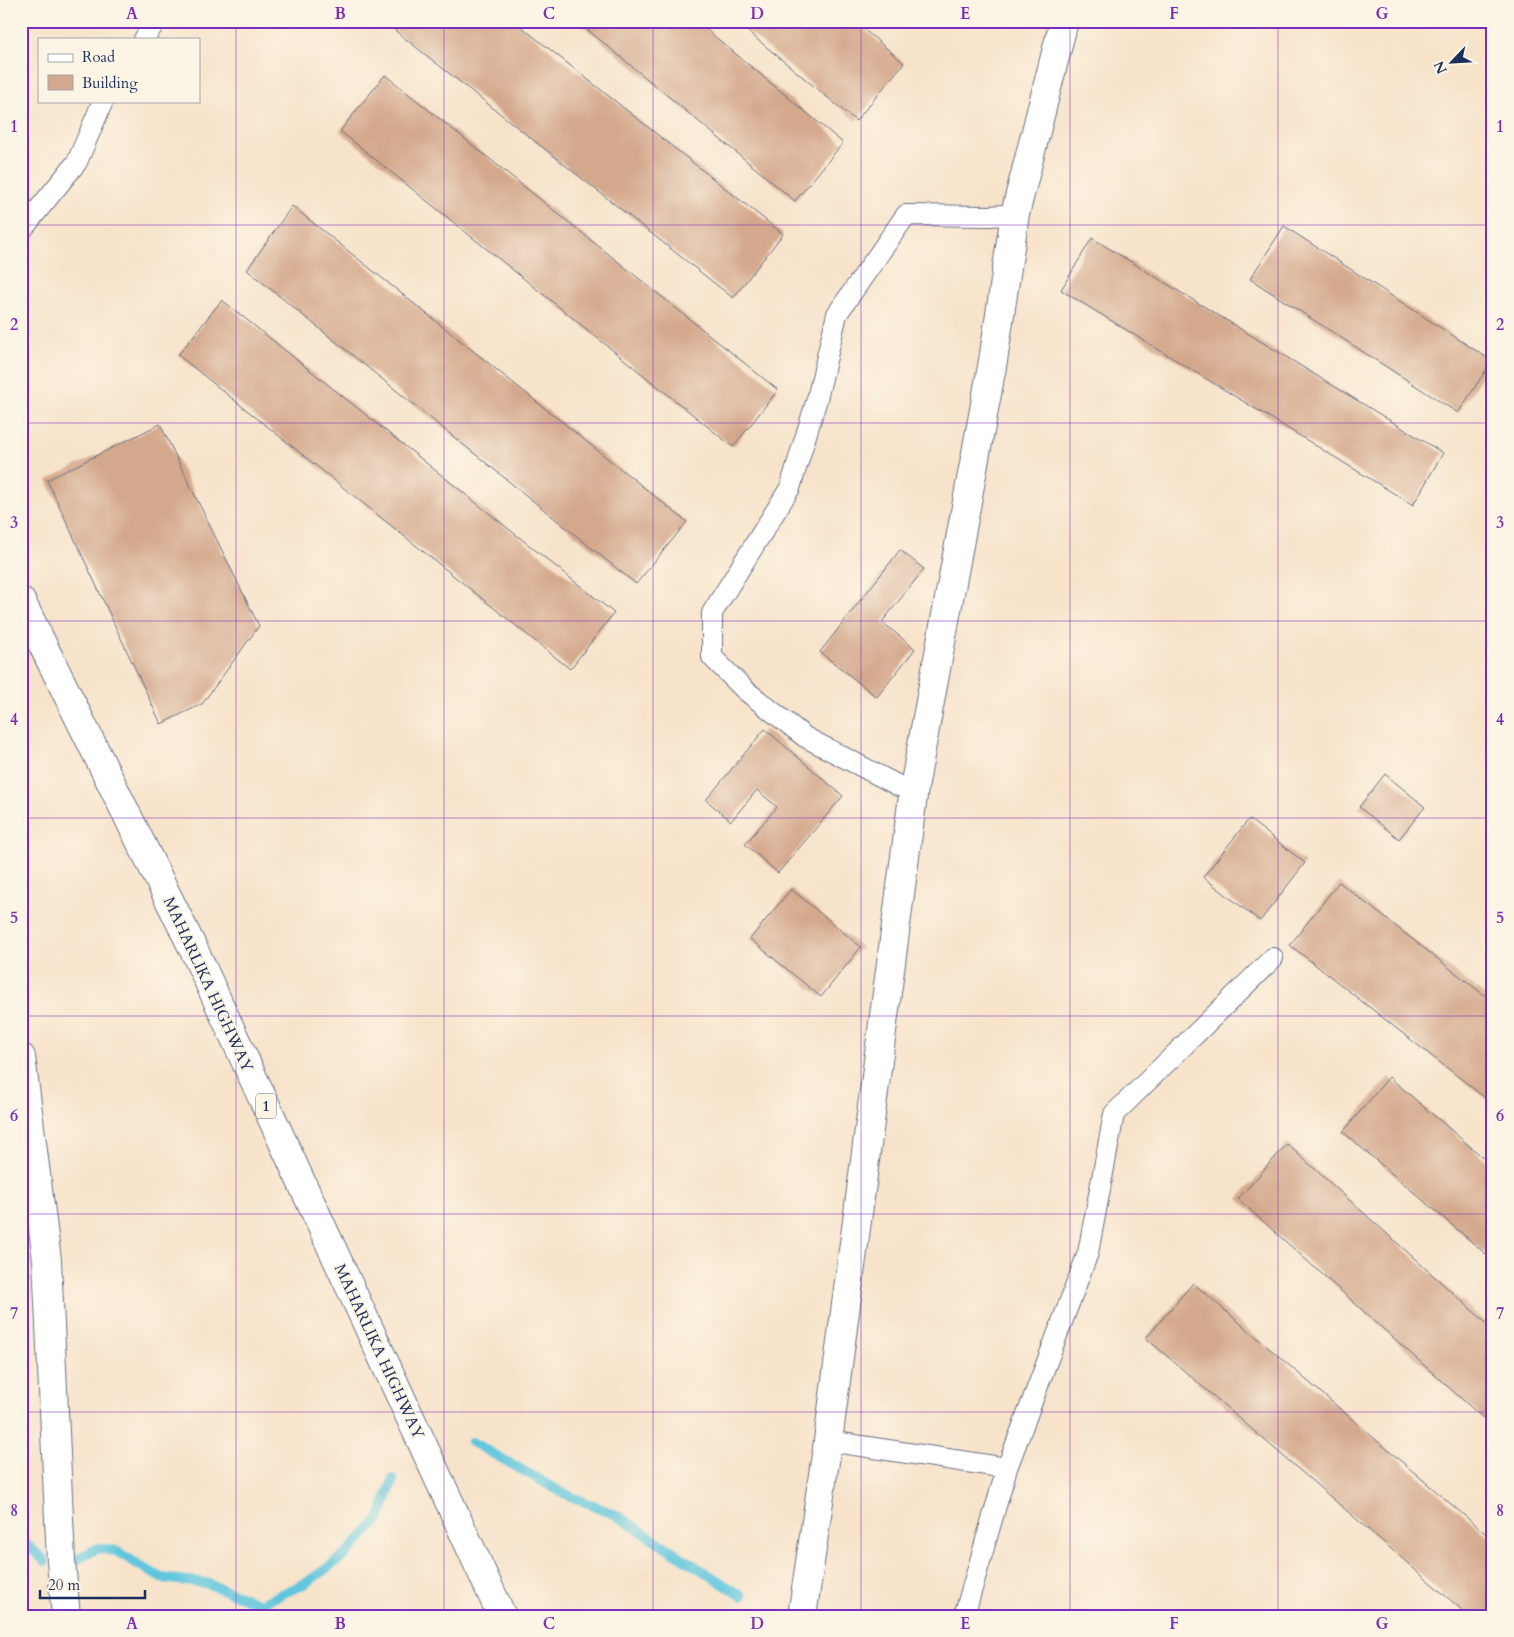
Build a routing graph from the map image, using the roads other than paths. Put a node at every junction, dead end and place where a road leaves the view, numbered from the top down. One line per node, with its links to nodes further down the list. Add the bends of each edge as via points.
1 (156, 21): 3 (lane)
2 (1064, 21): 5 (main road)
3 (145, 38)
4 (103, 102): 6 (lane, via 77,162)
5 (1015, 214): 8 (main road, via 993,361); 8 (lane, via 906,215 837,314 817,399 790,488 712,613 712,657 745,690 805,737 900,786)
6 (21, 231)
7 (21, 600): 14 (main road, MAHARLIKA HIGHWAY / 1, via 194,950)
8 (914, 788): 11 (main road)
9 (1273, 958): 12 (lane, via 1114,1114 1088,1253)
10 (21, 1057): 13 (main road, via 47,1260)
11 (828, 1442): 12 (lane); 15 (main road)
12 (1007, 1468): 16 (lane)
13 (66, 1616)
14 (502, 1616)
15 (802, 1616)
16 (964, 1616)

